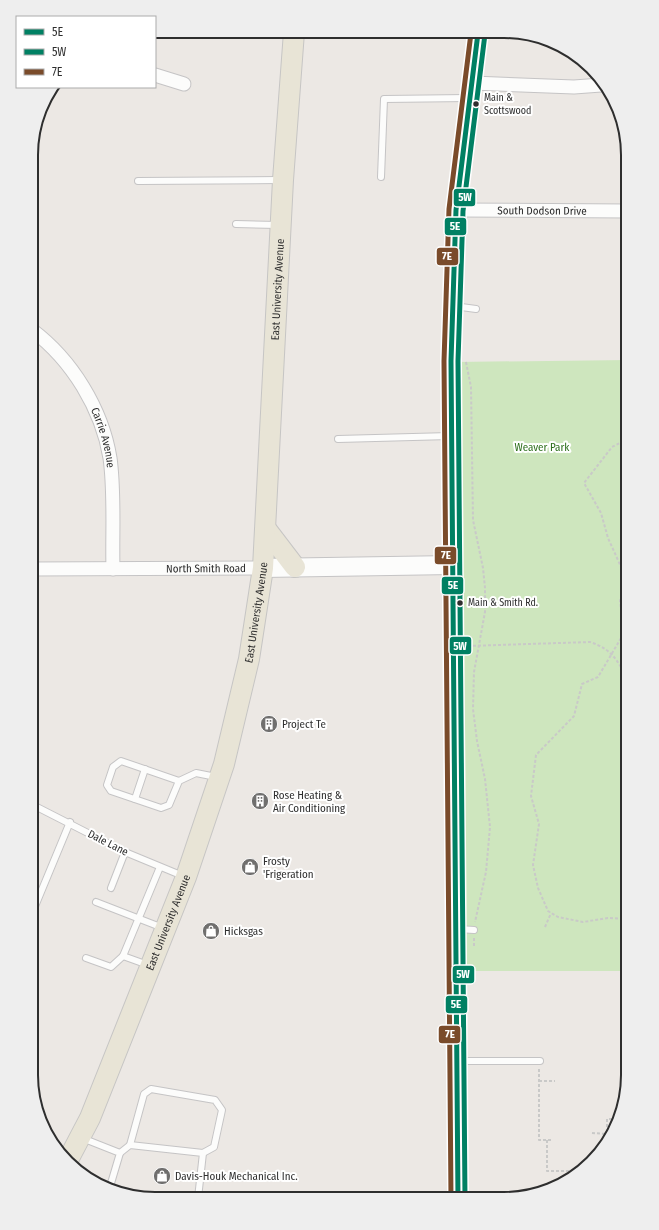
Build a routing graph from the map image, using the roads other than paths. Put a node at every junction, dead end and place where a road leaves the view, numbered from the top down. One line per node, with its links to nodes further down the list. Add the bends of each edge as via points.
1 (294, 38): 8 (main road, East University Avenue)
2 (477, 38): 6 (main road)
3 (156, 75): 4 (street)
4 (184, 84)
5 (597, 85): 6 (street)
6 (471, 90): 7 (lane, via 384,99); 10 (main road)
7 (381, 177)
8 (282, 180): 9 (lane); 13 (main road, East University Avenue)
9 (138, 182)
10 (456, 210): 11 (street, South Dodson Drive); 14 (main road)
11 (621, 211)
12 (236, 224): 13 (lane)
13 (280, 225): 19 (main road, East University Avenue)
14 (452, 306): 15 (lane); 17 (main road)
15 (476, 310)
16 (38, 335): 24 (street, Carrie Avenue, via 73,373 98,418 106,441 112,476)
17 (452, 436): 18 (lane); 20 (main road)
18 (338, 439)
19 (266, 528): 21 (main road); 22 (main road, East University Avenue)
20 (452, 565): 21 (main road, North Smith Road); 38 (main road)
21 (295, 567): 22 (main road, North Smith Road)
22 (264, 568): 24 (street, North Smith Road); 26 (main road, East University Avenue, via 246,675)
23 (38, 569): 24 (street, North Smith Road)
24 (113, 569)
25 (145, 769): 27 (lane); 28 (lane); 28 (lane, via 121,761 113,767 107,785 111,791)
26 (220, 778): 27 (lane, via 196,773); 33 (main road, East University Avenue)
27 (179, 781): 28 (lane, via 170,805 161,808)
28 (135, 799)
29 (38, 807): 30 (lane, Dale Lane)
30 (70, 822): 31 (lane, Dale Lane); 35 (lane)
31 (126, 852): 32 (lane, Dale Lane); 34 (lane)
32 (160, 867): 33 (lane, Dale Lane); 37 (lane)
33 (186, 877): 39 (main road, East University Avenue)
34 (111, 888)
35 (38, 899)
36 (96, 902): 37 (lane)
37 (139, 918): 39 (lane); 41 (lane)
38 (457, 928): 40 (lane); 44 (main road)
39 (166, 929): 43 (main road, East University Avenue)
40 (474, 930)
41 (123, 956): 42 (lane, via 111,967); 43 (lane)
42 (86, 958)
43 (152, 966): 46 (main road, East University Avenue)
44 (457, 1061): 45 (lane); 53 (main road)
45 (540, 1061)
46 (80, 1138): 48 (lane); 50 (main road, East University Avenue)
47 (130, 1145): 48 (lane); 49 (lane); 49 (lane, via 144,1094 151,1088 215,1100 222,1110 214,1147)
48 (120, 1153): 51 (lane)
49 (202, 1153): 52 (lane)
50 (70, 1155)
51 (111, 1183)
52 (199, 1192)
53 (458, 1192)

